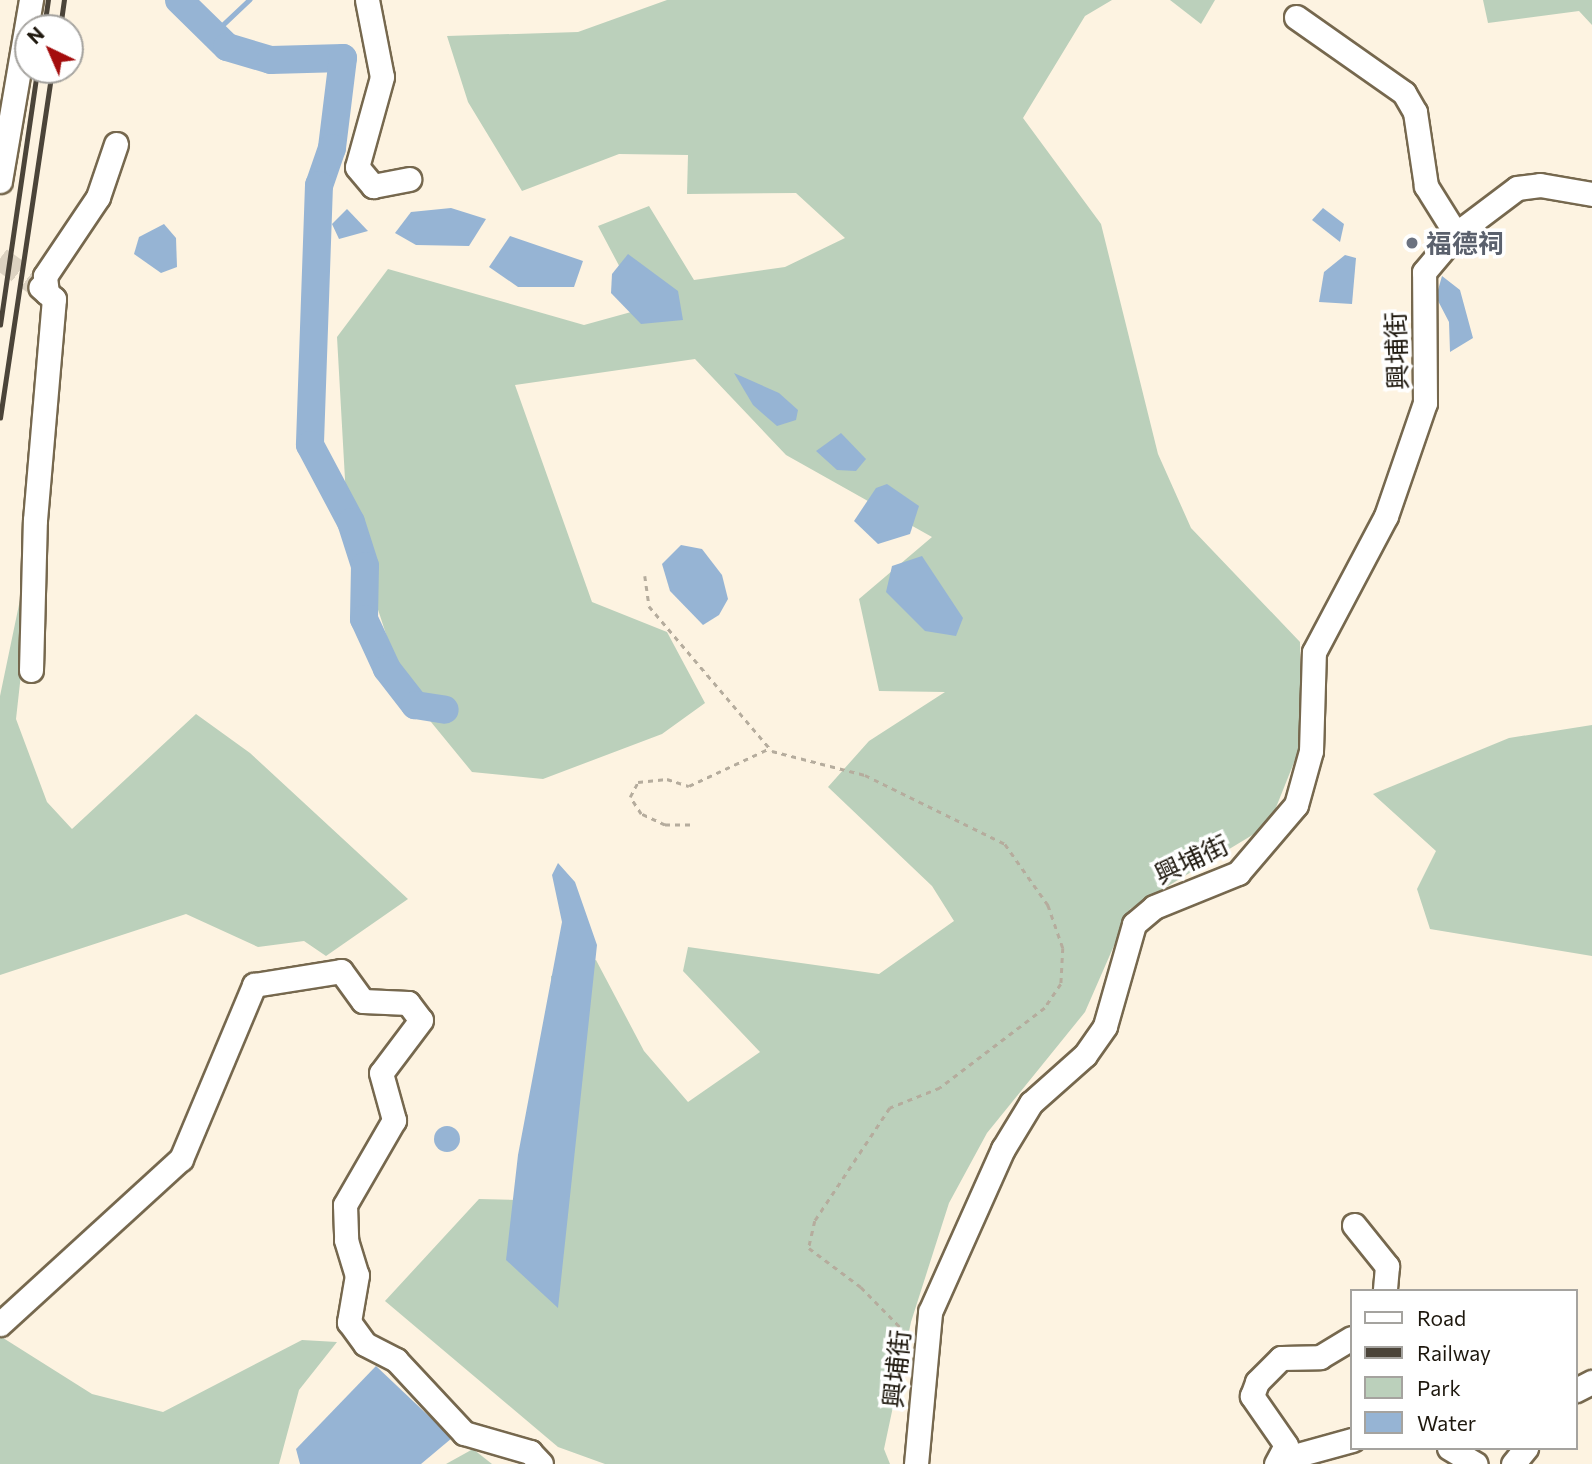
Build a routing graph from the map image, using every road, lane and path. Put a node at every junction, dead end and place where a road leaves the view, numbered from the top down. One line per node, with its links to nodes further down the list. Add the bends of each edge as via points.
1 (31, 0): 6 (street)
2 (367, 0): 5 (street, via 382,77 356,167 373,186)
3 (1296, 17): 8 (street, via 1404,93 1415,112 1426,186)
4 (116, 144): 10 (street, via 98,197 45,276 44,290 54,299 35,520)
5 (409, 179)
6 (0, 181)
7 (1592, 194): 8 (street, 興埔街, via 1540,185 1517,188)
8 (1456, 234): 17 (street, 興埔街, via 1424,272 1426,392 1408,466 1314,652 1311,751 1296,804 1238,873 1154,907 1135,923 1105,1026 1085,1055 1031,1103 1003,1149 973,1226 945,1270)
9 (645, 576): 11 (path, via 649,606)
10 (31, 670)
11 (769, 748): 12 (path, via 689,786 667,779 638,782 630,797 640,814 665,825); 17 (path, via 865,775 1004,844 1048,905 1063,948 1061,984 1045,1008 940,1088 890,1108 815,1222 809,1248 860,1287)
12 (690, 825)
13 (1354, 1225): 14 (street, via 1387,1266)
14 (1385, 1289)
15 (0, 1324): 21 (street, via 181,1159 254,985 341,971 363,1001 408,1003 421,1020 381,1073 394,1120 345,1205 346,1240 357,1275 349,1322 365,1344 396,1360 464,1433 530,1452)
16 (1350, 1339): 20 (street, via 1320,1357 1281,1357 1257,1382 1252,1396 1276,1423 1286,1445)
17 (926, 1354): 22 (street, 興埔街)
18 (1350, 1441): 20 (street)
19 (1452, 1450): 23 (street)
20 (1280, 1462)
21 (541, 1464)
22 (916, 1464)
23 (1476, 1464)

